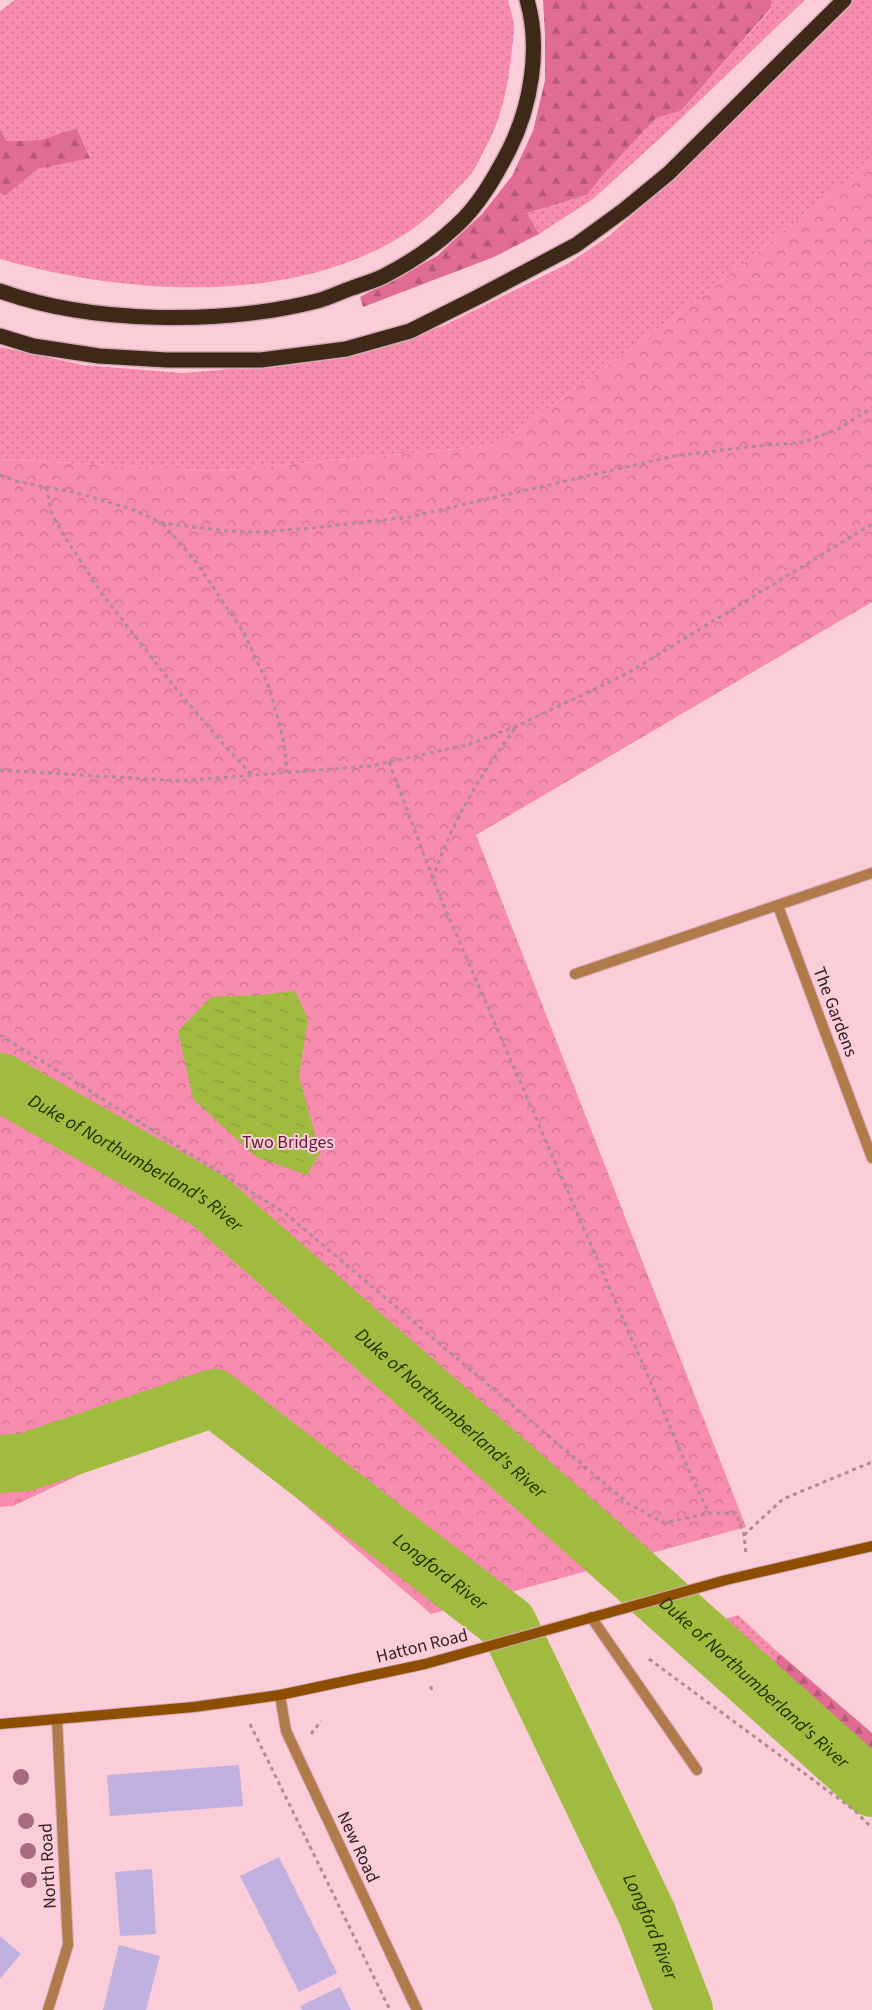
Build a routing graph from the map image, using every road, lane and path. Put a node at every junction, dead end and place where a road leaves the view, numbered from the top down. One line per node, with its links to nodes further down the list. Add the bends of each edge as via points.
1 (527, 0): 3 (highway, via 533,20 528,92 520,129 503,162 457,226 424,253 383,277 318,300 257,312 188,316 120,316 30,301)
2 (844, 0): 4 (highway, via 669,172 624,210 576,245 410,331 346,349 251,360 100,356 33,346)
3 (0, 291)
4 (0, 336)
5 (872, 408): 8 (path, via 836,430 803,442 674,456 409,517 260,532)
6 (0, 475): 7 (path)
7 (46, 487): 8 (path, via 125,507); 14 (path, via 52,514 100,591 178,690)
8 (163, 523): 13 (path, via 194,559 244,632 269,687 284,737)
9 (872, 524): 10 (path, via 628,673)
10 (516, 726): 11 (path, via 467,745); 16 (path, via 491,760 451,830)
11 (389, 762): 13 (path); 16 (path)
12 (0, 770): 14 (path, via 179,781)
13 (286, 772): 14 (path)
14 (254, 776)
15 (872, 873): 17 (street)
16 (433, 880): 22 (path)
17 (778, 906): 18 (street); 20 (street, The Gardens)
18 (575, 974)
19 (0, 1035): 22 (path, via 285,1213 628,1504 664,1523)
20 (872, 1158)
21 (872, 1462): 23 (path, via 783,1498)
22 (709, 1512): 23 (path, via 736,1513)
23 (744, 1535): 25 (path, via 746,1556)
24 (872, 1546): 25 (street, Hatton Road)
25 (756, 1572): 26 (street, Hatton Road)
26 (591, 1617): 30 (street, Hatton Road, via 425,1664); 34 (street)
27 (643, 1655): 35 (path, via 854,1810)
28 (431, 1686): 29 (path)
29 (432, 1693)
30 (280, 1695): 31 (street, Hatton Road, via 194,1707); 38 (street, New Road, via 286,1731)
31 (57, 1719): 32 (street, Hatton Road); 36 (street, North Road, via 68,1945)
32 (0, 1724)
33 (250, 1724): 37 (path)
34 (697, 1770)
35 (872, 1828)
36 (48, 2010)
37 (390, 2010)
38 (416, 2010)

